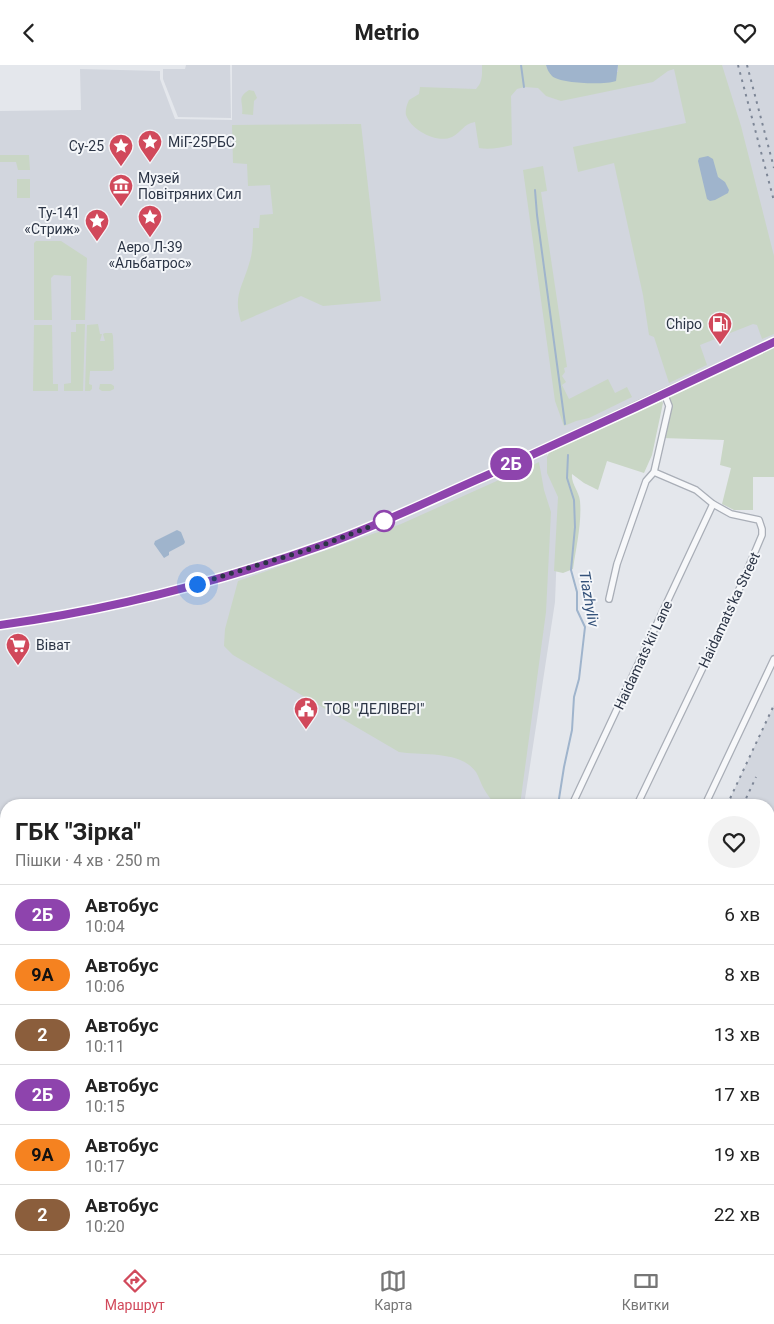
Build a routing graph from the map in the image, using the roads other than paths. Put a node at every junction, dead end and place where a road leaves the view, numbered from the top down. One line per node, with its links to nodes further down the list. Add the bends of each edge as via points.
1 (774, 342): 2 (street)
2 (664, 393): 3 (street, via 668,406); 6 (street, via 546,449 323,545 147,597)
3 (654, 472): 4 (street, Haidamats'ka Street, via 696,491); 5 (street, via 646,481 617,564)
4 (713, 504): 8 (street, Haidamats'kii Lane); 9 (street, Haidamats'ka Street, via 736,516 759,519 762,535 730,611)
5 (609, 599)
6 (0, 625)
7 (774, 659): 10 (street)
8 (575, 799)
9 (639, 799)
10 (708, 799)

